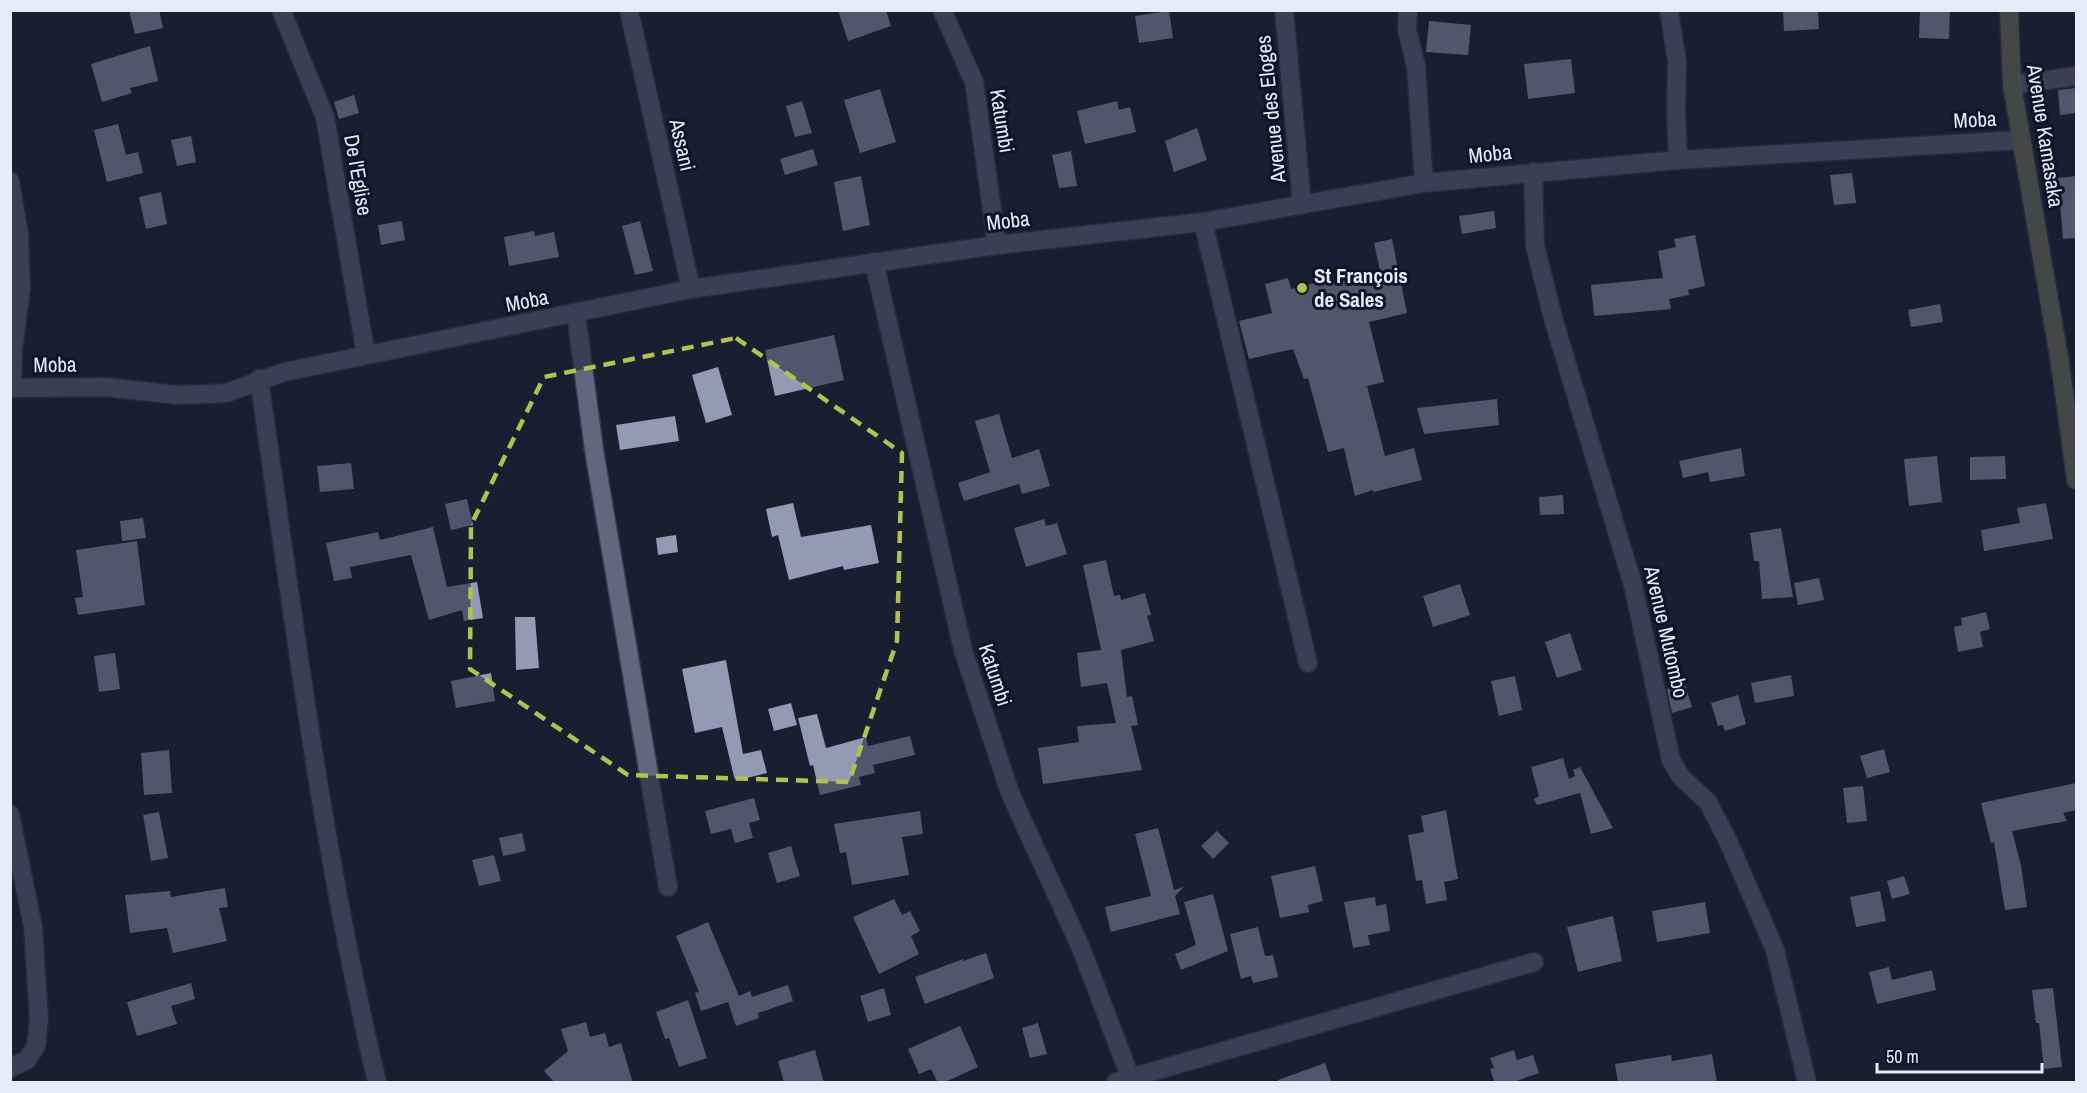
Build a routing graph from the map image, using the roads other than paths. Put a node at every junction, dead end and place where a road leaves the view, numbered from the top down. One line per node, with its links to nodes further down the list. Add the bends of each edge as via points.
1 (281, 10): 21 (street, De l'Eglise, via 325,117)
2 (629, 10): 19 (street, Assani)
3 (942, 10): 17 (street, Katumbi, via 974,82)
4 (1284, 10): 15 (street, Avenue des Eloges)
5 (1408, 10): 14 (street)
6 (1669, 10): 11 (street, via 1677,62)
7 (2009, 10): 9 (street, Avenue Kamasaka)
8 (2076, 76): 9 (street)
9 (2012, 85): 10 (street, Avenue Kamasaka)
10 (2021, 140): 11 (street, Moba); 24 (street, Avenue Kamasaka)
11 (1678, 160): 12 (street, Moba)
12 (1533, 172): 14 (street, Moba); 32 (street, Avenue Mutombo, via 1534,246 1633,585 1671,760 1681,777 1708,802 1775,950)
13 (10, 181): 23 (street, via 19,234 21,288)
14 (1424, 183): 15 (street, Moba)
15 (1302, 204): 16 (street, Moba)
16 (1203, 222): 17 (street, Moba); 25 (street)
17 (997, 244): 18 (street, Moba)
18 (874, 262): 19 (street, Moba); 30 (street, Katumbi, via 963,650 1010,793 1081,948)
19 (691, 289): 20 (street, Moba)
20 (576, 314): 21 (street, Moba); 27 (street, via 594,450)
21 (366, 355): 22 (street, Moba)
22 (259, 379): 23 (street, Moba, via 226,393 209,394 177,395 106,387); 31 (street, via 338,899)
23 (11, 388)
24 (2076, 480)
25 (1308, 663)
26 (10, 814): 29 (street, via 33,927 39,1020 36,1046 27,1060)
27 (668, 887)
28 (1534, 962): 30 (street)
29 (10, 1068)
30 (1126, 1081)
31 (377, 1083)
32 (1807, 1083)

